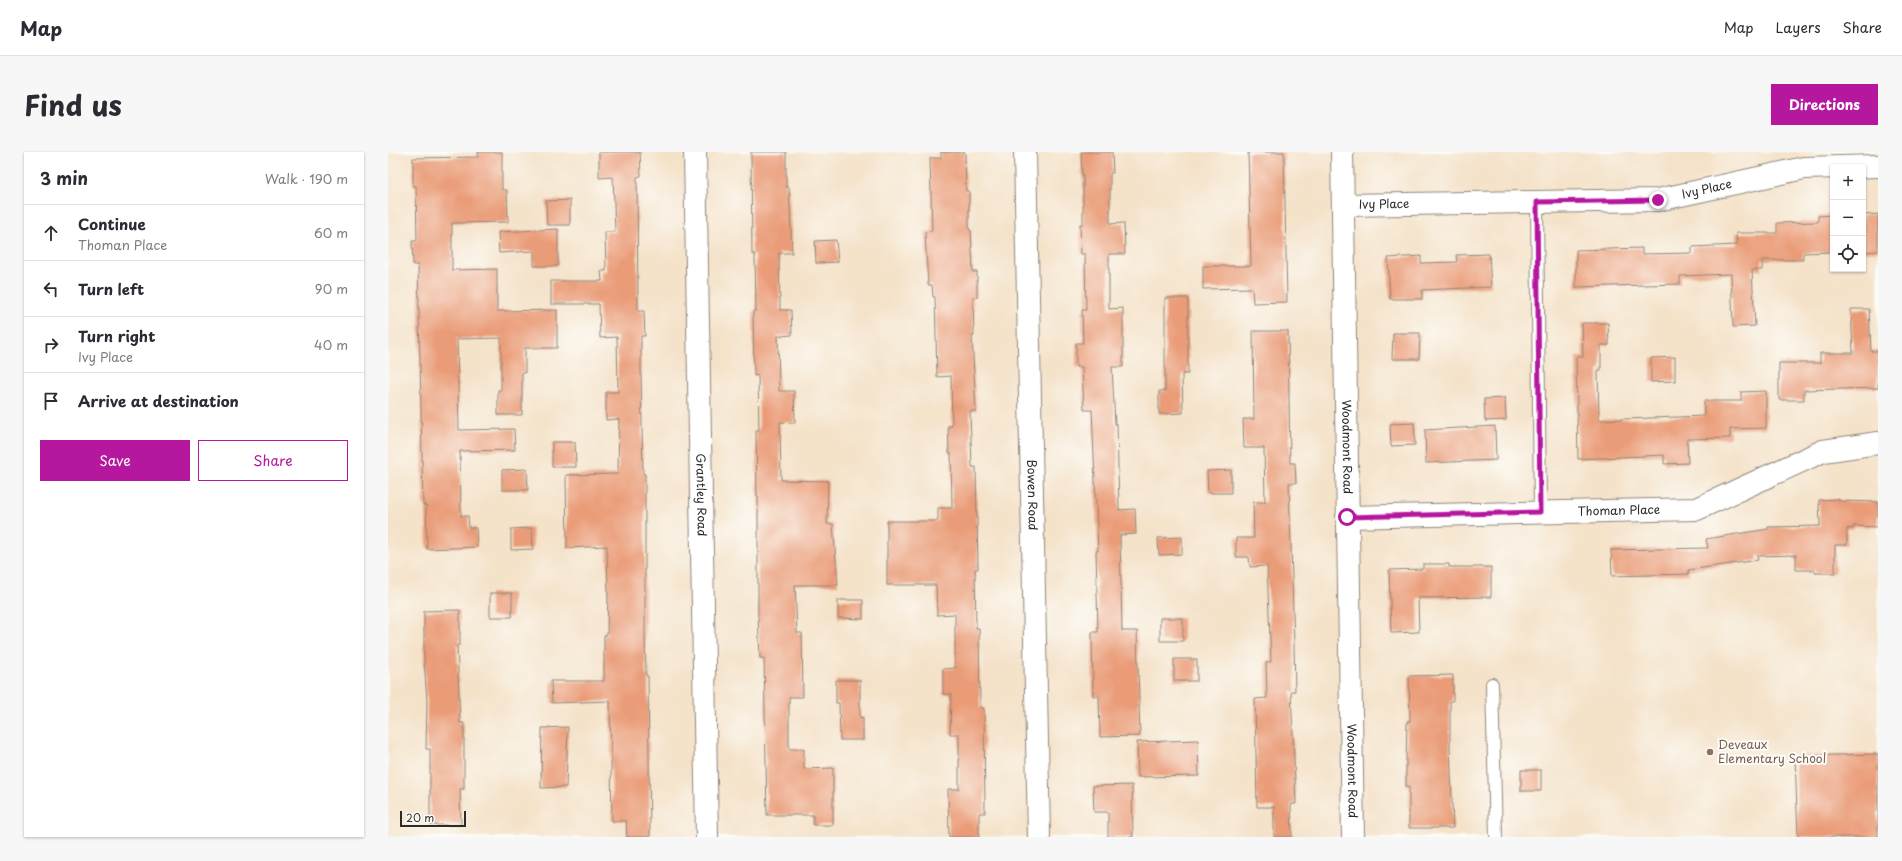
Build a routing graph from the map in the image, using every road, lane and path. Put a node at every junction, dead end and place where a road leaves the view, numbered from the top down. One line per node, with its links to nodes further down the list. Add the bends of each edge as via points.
1 (695, 152): 11 (street, Grantley Road)
2 (1025, 152): 12 (street, Bowen Road)
3 (1342, 152): 6 (street, Woodmont Road)
4 (1878, 166): 5 (street, Ivy Place, via 1804,168 1658,200)
5 (1537, 202): 6 (street, Ivy Place); 8 (lane)
6 (1343, 205): 9 (street, Woodmont Road)
7 (1878, 443): 8 (street, Thoman Place, via 1823,451 1697,509)
8 (1540, 512): 9 (street, Thoman Place)
9 (1347, 517): 13 (street, Woodmont Road)
10 (1492, 684): 14 (lane)
11 (707, 837)
12 (1039, 837)
13 (1353, 837)
14 (1496, 837)

